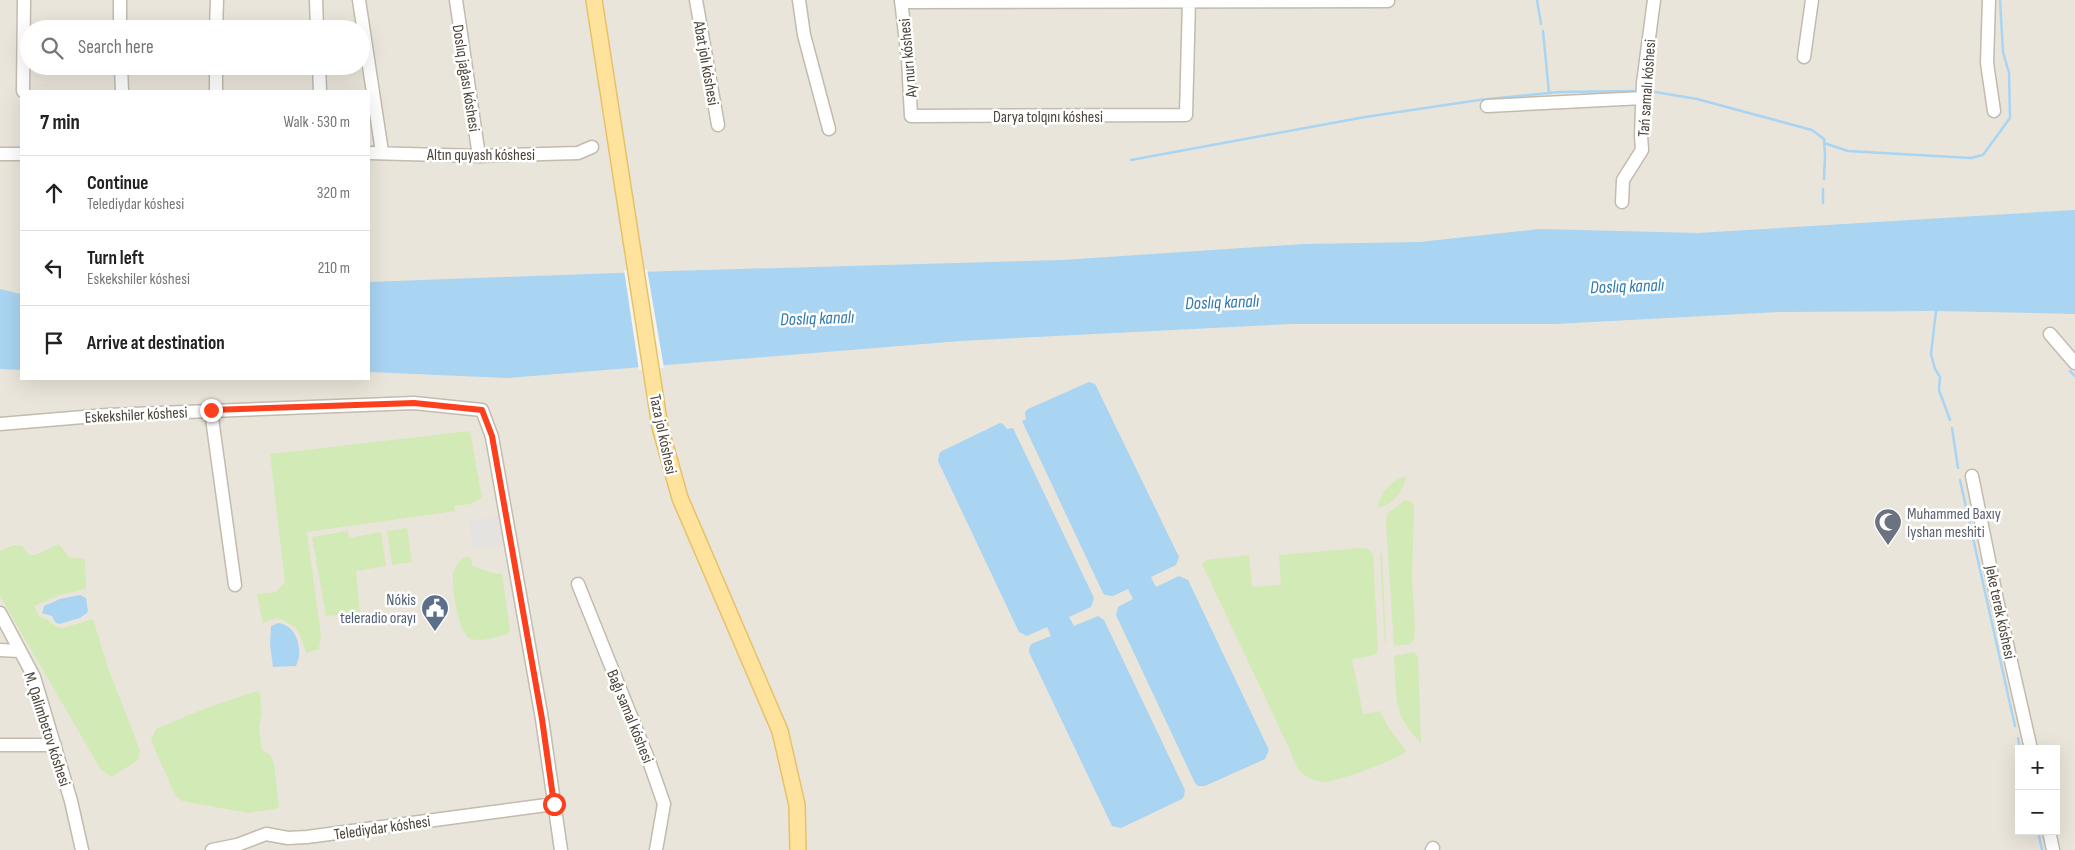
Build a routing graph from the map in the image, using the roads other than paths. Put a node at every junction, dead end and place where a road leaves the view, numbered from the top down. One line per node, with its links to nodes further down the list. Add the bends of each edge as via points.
1 (24, 0): 16 (street)
2 (120, 0): 17 (street)
3 (217, 0): 18 (street)
4 (316, 0): 19 (street)
5 (359, 0): 20 (street)
6 (456, 0): 42 (street, Doslıq jaǵası kóshesi)
7 (594, 0): 63 (main road, Taza jol kóshesi, via 660,427 680,498 780,731 797,805)
8 (696, 0): 35 (street, Abat jolı kóshesi)
9 (799, 0): 36 (street, via 804,35)
10 (1654, 0): 31 (street, Tań samalı kóshesi)
11 (1812, 0): 21 (street)
12 (1989, 0): 33 (street, via 1987,63)
13 (901, 1): 14 (street); 34 (street, Ay nurı kóshesi)
14 (1189, 1): 15 (street); 34 (street, Darya tolqını kóshesi, via 1186,115)
15 (1388, 1)
16 (24, 20)
17 (120, 20)
18 (216, 20)
19 (317, 20)
20 (362, 20)
21 (1804, 58)
22 (370, 73): 38 (street)
23 (23, 75): 27 (street)
24 (121, 75): 28 (street)
25 (216, 75): 29 (street)
26 (319, 75): 30 (street)
27 (23, 90)
28 (122, 90)
29 (216, 90)
30 (320, 90)
31 (1642, 98): 32 (street); 43 (street, Tań samalı kóshesi, via 1642,150 1623,180)
32 (1487, 106)
33 (1994, 112)
34 (911, 116)
35 (718, 125)
36 (829, 129)
37 (592, 147): 42 (street, Altın quyash kóshesi, via 578,153)
38 (382, 152): 39 (street, Altın quyash kóshesi); 42 (street, Altın quyash kóshesi)
39 (370, 153)
40 (0, 154): 41 (street)
41 (20, 154)
42 (479, 156)
43 (1622, 202)
44 (2050, 334): 45 (street)
45 (2075, 363)
46 (211, 410): 47 (street, Eskekshiler kóshesi); 50 (street); 57 (street, Eskekshiler kóshesi, via 414,403 482,410 492,436)
47 (0, 424)
48 (1972, 476): 55 (street, Jeke terek kóshesi)
49 (578, 584): 62 (street, Baǵı samal kóshesi, via 664,804)
50 (235, 585)
51 (0, 613): 53 (street, M. Qalimbetov kóshesi)
52 (0, 650): 53 (street)
53 (19, 651): 56 (street, M. Qalimbetov kóshesi, via 34,677)
54 (0, 745): 56 (street)
55 (2030, 745)
56 (55, 746): 59 (street, M. Qalimbetov kóshesi)
57 (554, 804): 60 (street, Telediydar kóshesi, via 307,837 266,834); 61 (street)
58 (2050, 835): 64 (street)
59 (82, 850)
60 (212, 850)
61 (561, 850)
62 (656, 850)
63 (798, 850)
64 (2053, 850)

